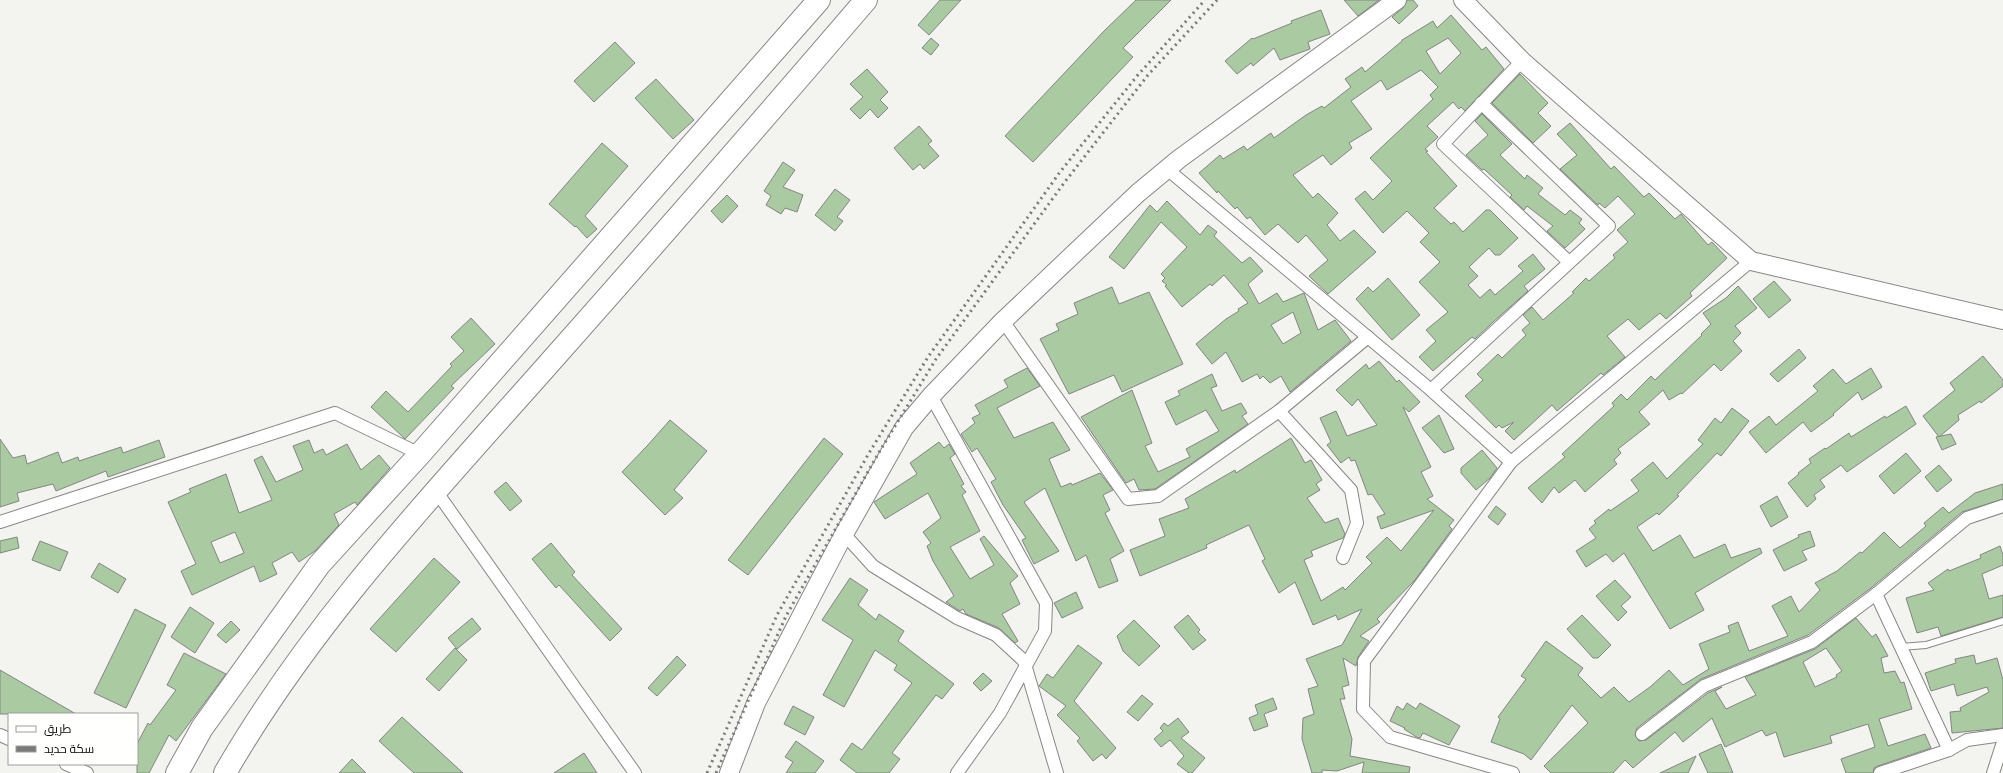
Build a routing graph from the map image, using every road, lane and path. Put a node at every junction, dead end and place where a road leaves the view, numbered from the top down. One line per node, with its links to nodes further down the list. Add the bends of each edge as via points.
1 (819, 0): 16 (highway)
2 (866, 0): 18 (highway, via 692,203)
3 (1397, 0): 7 (main road)
4 (1463, 0): 5 (main road)
5 (1522, 61): 6 (street); 8 (main road)
6 (1481, 104): 9 (street, via 1443,144); 9 (street, via 1609,226)
7 (1167, 169): 11 (main road, via 1138,193); 12 (street)
8 (1751, 261): 10 (main road); 17 (street)
9 (1569, 262): 13 (street)
10 (2003, 320)
11 (1003, 321): 14 (main road); 15 (street, via 1128,500 1158,496)
12 (1368, 337): 13 (street); 15 (street)
13 (1431, 390): 17 (street)
14 (931, 396): 21 (main road, via 904,428); 26 (street, via 1046,603 1045,631)
15 (1279, 411): 22 (street, via 1351,490 1357,523)
16 (420, 454): 20 (street, via 335,413); 33 (highway, via 319,566 202,728)
17 (1511, 462): 39 (street, via 1364,661 1363,709 1390,737)
18 (436, 491): 34 (highway, via 362,576 282,683); 35 (street)
19 (2003, 506): 23 (street, via 1967,518)
20 (0, 522)
21 (844, 534): 26 (street, via 873,566 957,618 996,635 1024,661); 36 (main road, via 756,703)
22 (1343, 558)
23 (1876, 594): 25 (street); 27 (street, via 1812,642 1704,686)
24 (2003, 621): 25 (lane, via 1926,645)
25 (1900, 647): 30 (street)
26 (1026, 667): 37 (street, via 1000,713); 38 (street)
27 (1642, 734)
28 (2003, 735): 30 (street, via 1967,740)
29 (2003, 742): 41 (street)
30 (1948, 750): 40 (street)
31 (68, 765): 32 (street)
32 (87, 773)
33 (177, 773)
34 (225, 773)
35 (635, 773)
36 (730, 773)
37 (957, 773)
38 (1057, 773)
39 (1513, 773)
40 (1880, 773)
41 (1993, 773)

